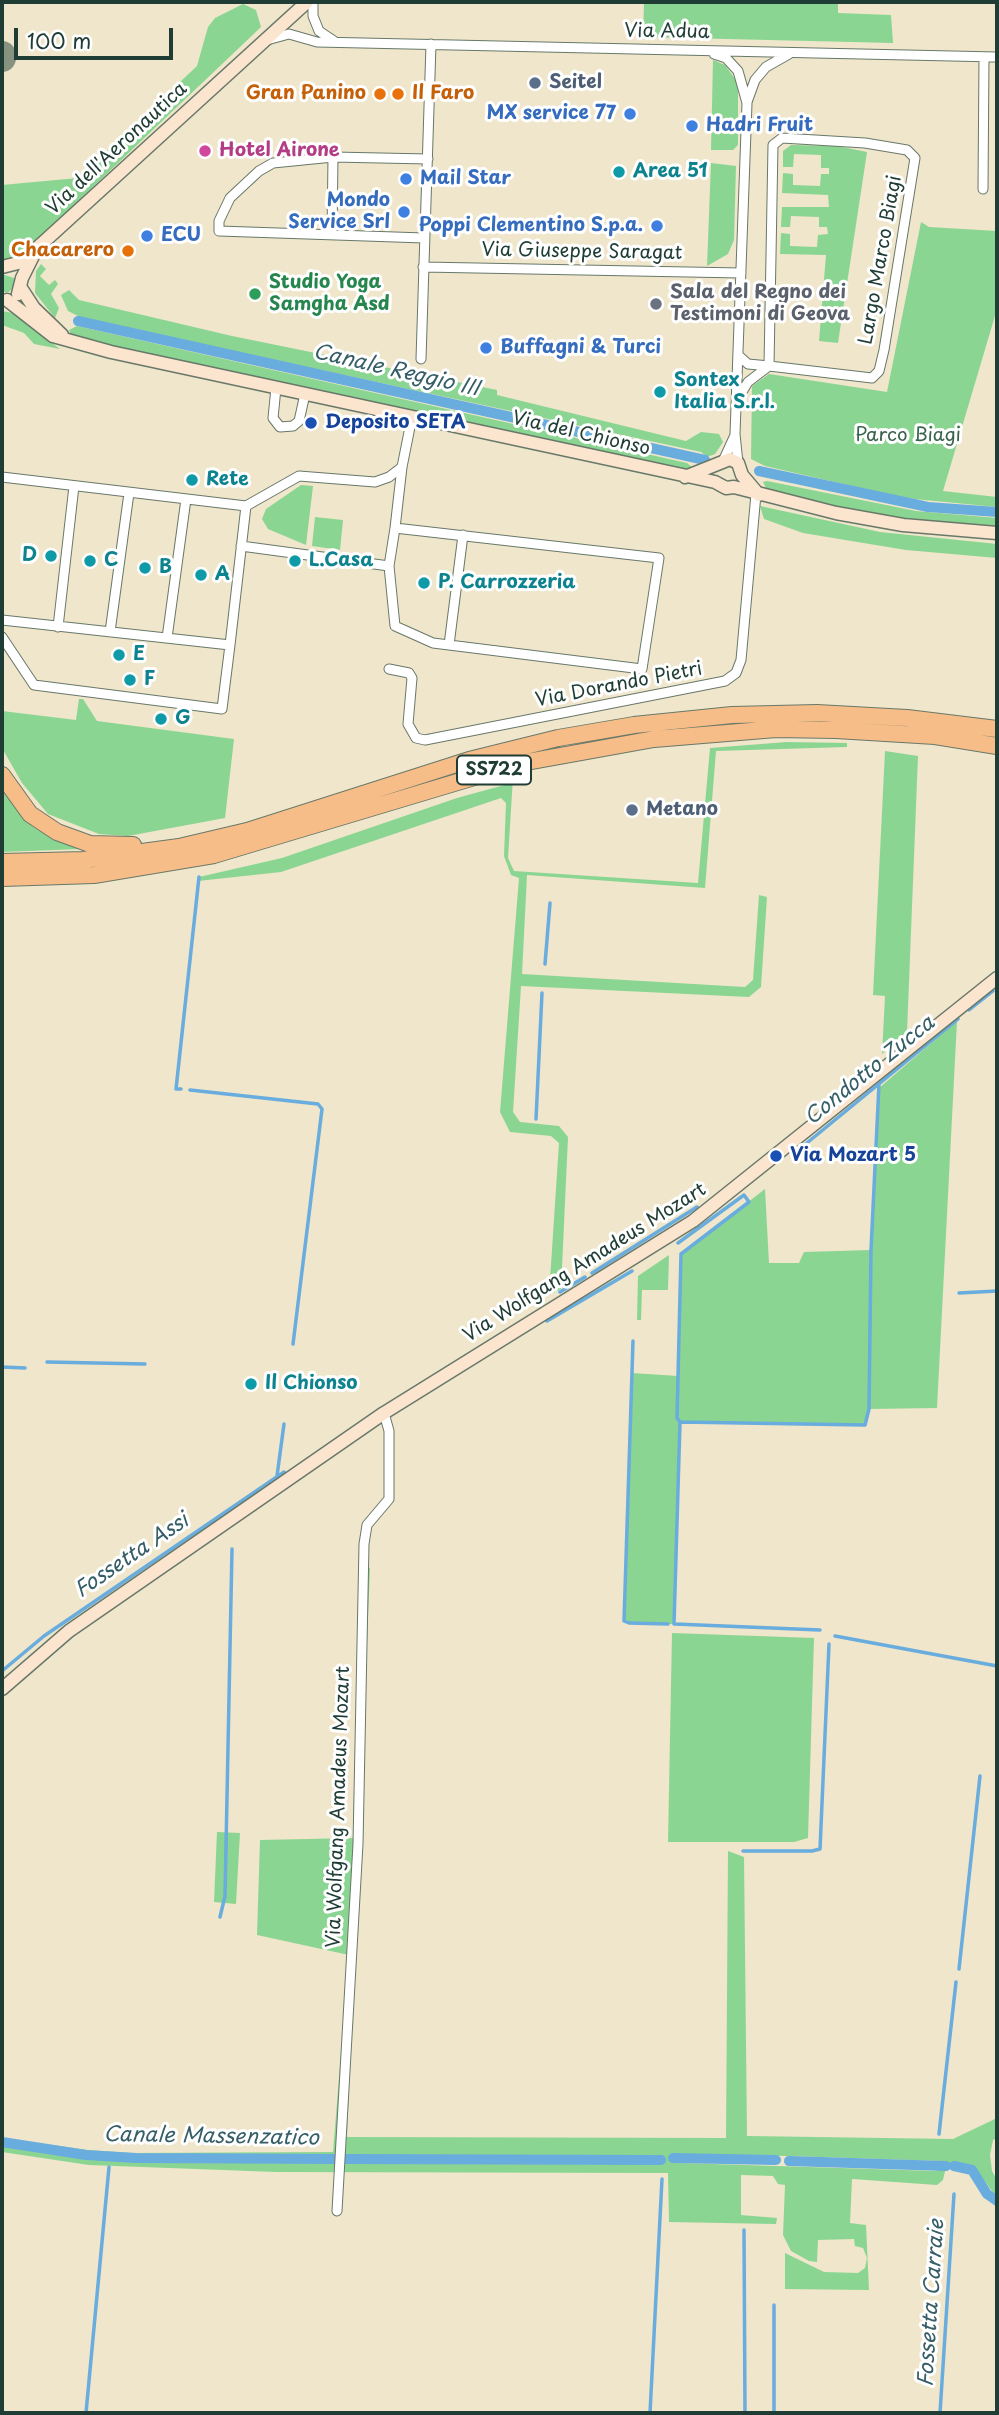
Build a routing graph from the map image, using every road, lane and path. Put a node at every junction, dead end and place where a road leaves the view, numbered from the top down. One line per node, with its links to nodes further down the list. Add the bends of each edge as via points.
1 (300, 2): 5 (main road, Via dell'Aeronautica, via 258,41)
2 (307, 2): 5 (main road, Via dell'Aeronautica)
3 (313, 2): 4 (street, via 319,31)
4 (336, 41): 5 (street, Via Adua, via 317,42 289,34); 6 (street, Via Adua)
5 (260, 44): 21 (main road, Via dell'Aeronautica)
6 (431, 44): 8 (street, Via Adua); 17 (street)
7 (747, 50): 8 (street, Via Adua); 9 (street, Via Adua); 14 (street)
8 (705, 51): 14 (street, via 726,58)
9 (762, 51): 10 (street, Via Adua); 13 (street)
10 (790, 53): 11 (street, Via Adua); 13 (street)
11 (984, 57): 12 (street, Via Adua); 18 (street)
12 (997, 57)
13 (766, 67): 15 (street, via 755,80)
14 (738, 71): 15 (street)
15 (747, 103): 24 (street)
16 (332, 158): 17 (street); 19 (street); 19 (street, via 273,163 230,198 219,221 219,231)
17 (428, 159): 20 (street)
18 (983, 189)
19 (332, 235): 20 (street)
20 (424, 238): 23 (street)
21 (36, 250): 22 (main road, Via dell'Aeronautica); 25 (main road, Via dell'Aeronautica)
22 (6, 267): 25 (main road, Via dell'Aeronautica)
23 (423, 267): 24 (street, Via Giuseppe Saragat); 29 (street)
24 (741, 273): 28 (street)
25 (22, 283): 26 (main road, Via dell'Aeronautica, via 16,296); 27 (main road, via 34,308)
26 (5, 300): 27 (main road, Via del Chionso, via 44,331)
27 (67, 341): 31 (main road, Via del Chionso)
28 (738, 355): 30 (street, Largo Marco Biagi, via 748,364); 33 (street)
29 (421, 359)
30 (769, 366): 30 (street, Largo Marco Biagi, via 867,379 878,374 916,162 911,152 849,140 776,140); 33 (street, via 748,382)
31 (276, 388): 32 (main road, Via del Chionso); 32 (street, via 272,418 280,427 299,421)
32 (305, 394): 34 (main road, Via del Chionso)
33 (737, 402): 35 (street)
34 (412, 417): 37 (street); 40 (main road, Via del Chionso)
35 (735, 434): 36 (street); 38 (street)
36 (720, 461): 38 (main road); 40 (main road); 41 (main road, via 712,473)
37 (402, 467): 47 (street, via 375,482 293,477); 48 (street)
38 (740, 469): 43 (main road); 45 (main road)
39 (2, 477): 42 (street)
40 (684, 478): 41 (main road, Via del Chionso)
41 (715, 482): 43 (main road, Via del Chionso)
42 (74, 486): 44 (street); 54 (street)
43 (734, 487): 45 (main road, Via del Chionso)
44 (130, 493): 46 (street); 55 (street)
45 (758, 494): 49 (main road, Via del Chionso, via 870,520); 60 (street, Via Dorando Pietri, via 742,655 738,669 725,681 425,740 416,738 408,724 412,678 409,673)
46 (186, 499): 47 (street); 57 (street)
47 (246, 506): 51 (street)
48 (395, 527): 50 (street); 52 (street)
49 (997, 533)
50 (463, 536): 59 (street); 59 (street, via 659,558 642,669)
51 (241, 546): 52 (street); 58 (street)
52 (389, 566): 59 (street, via 395,626)
53 (2, 620): 54 (street)
54 (58, 626): 55 (street)
55 (110, 632): 57 (street)
56 (2, 637): 58 (street, via 33,685 222,709)
57 (167, 638): 58 (street)
58 (230, 645)
59 (449, 645)
60 (389, 669)
61 (997, 729): 64 (highway, SS722, via 817,713 732,715 634,725 468,760)
62 (997, 746): 66 (highway, SS722, via 935,736 835,730 776,729 654,739 521,763 215,855 94,875)
63 (2, 775): 64 (highway, SS722, via 30,814 74,840 126,846)
64 (219, 838): 65 (highway, SS722, via 113,857)
65 (2, 862)
66 (2, 877)
67 (997, 978): 68 (main road, Via Wolfgang Amadeus Mozart, via 693,1221)
68 (384, 1413): 69 (main road, Via Wolfgang Amadeus Mozart, via 69,1631); 70 (street, Via Wolfgang Amadeus Mozart, via 389,1431 389,1499 366,1525 364,1544 358,1844)
69 (2, 1689)
70 (337, 2211)

